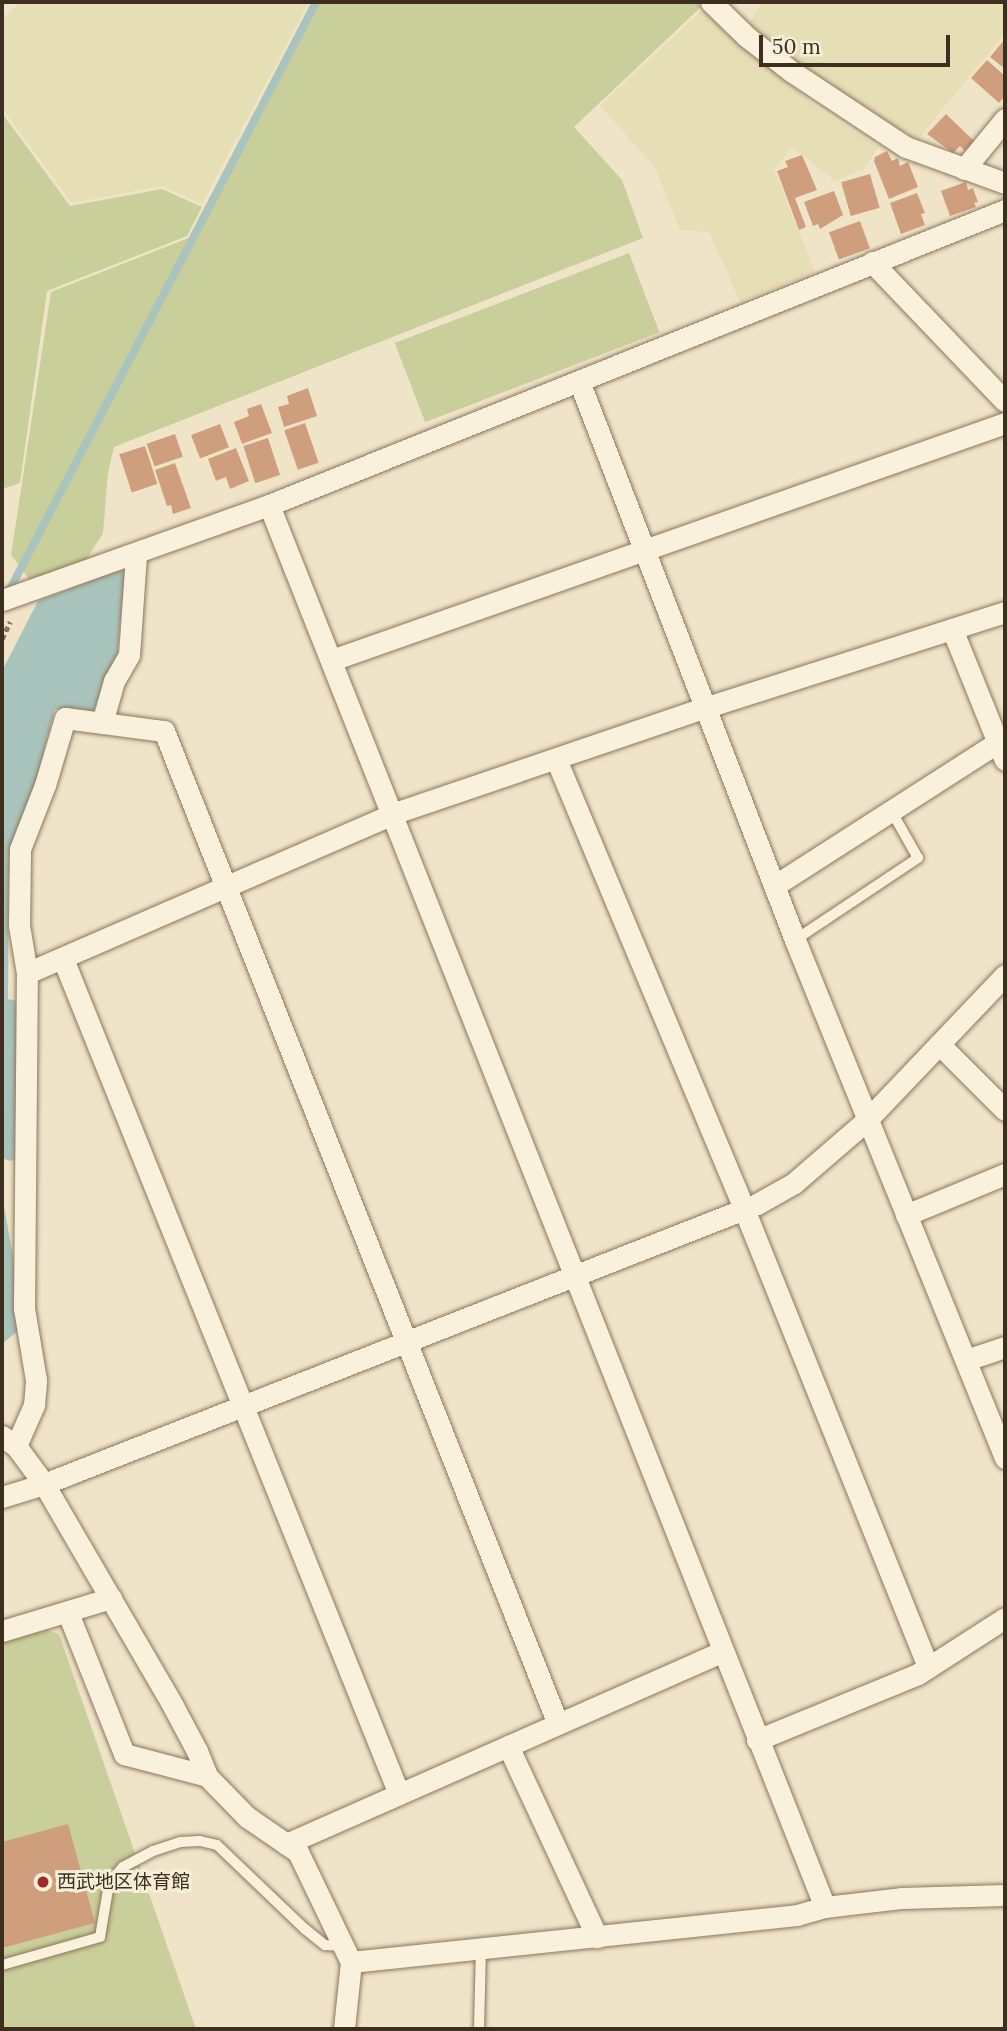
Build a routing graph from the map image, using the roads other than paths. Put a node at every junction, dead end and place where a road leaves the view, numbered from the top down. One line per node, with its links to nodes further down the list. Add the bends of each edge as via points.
1 (710, 2): 3 (street, via 792,71 906,147)
2 (1005, 119): 3 (street)
3 (964, 169): 4 (street)
4 (1005, 183)
5 (1005, 210): 6 (street)
6 (872, 262): 7 (street); 8 (street)
7 (579, 381): 10 (street); 11 (street)
8 (1005, 401)
9 (1005, 424): 11 (street)
10 (269, 505): 12 (street); 16 (street)
11 (644, 549): 16 (street); 17 (street)
12 (136, 554): 13 (street); 18 (street, via 129,655 114,681)
13 (2, 600)
14 (1005, 612): 15 (street)
15 (952, 629): 17 (street); 19 (street)
16 (332, 660): 22 (street)
17 (704, 708): 20 (street); 23 (street)
18 (102, 723): 24 (street, via 164,731); 27 (street, via 65,718 20,849 19,925)
19 (1002, 751): 21 (street)
20 (556, 759): 22 (street); 33 (street)
21 (892, 812): 23 (street); 25 (lane, via 918,858)
22 (392, 814): 24 (street); 35 (street)
23 (774, 886): 25 (street)
24 (226, 888): 26 (street); 36 (street)
25 (795, 940): 31 (street)
26 (63, 959): 27 (street); 39 (street)
27 (27, 973): 40 (street, via 24,1308 36,1380 34,1405)
28 (1005, 975): 29 (street)
29 (939, 1044): 30 (street); 31 (street)
30 (1005, 1110)
31 (867, 1120): 33 (street, via 794,1183); 34 (street)
32 (1005, 1174): 34 (street)
33 (744, 1209): 35 (street); 49 (street)
34 (906, 1215): 38 (street)
35 (574, 1275): 36 (street); 48 (street)
36 (405, 1342): 39 (street); 50 (street)
37 (1005, 1347): 38 (street)
38 (966, 1360): 41 (street)
39 (242, 1407): 42 (street); 54 (street)
40 (9, 1441): 42 (street)
41 (1005, 1458)
42 (44, 1485): 43 (street); 44 (street)
43 (2, 1497)
44 (111, 1598): 45 (street); 53 (street)
45 (68, 1613): 47 (street); 53 (street, via 124,1754)
46 (1005, 1618): 49 (street)
47 (2, 1631)
48 (722, 1652): 50 (street); 51 (street)
49 (928, 1667): 51 (street)
50 (558, 1724): 52 (street)
51 (757, 1740): 57 (street)
52 (508, 1746): 54 (street); 58 (street)
53 (207, 1776): 55 (street, via 247,1817)
54 (399, 1794): 55 (street)
55 (286, 1844): 60 (street, via 298,1852)
56 (1005, 1895): 57 (street, via 902,1898)
57 (825, 1907): 58 (street, via 797,1915)
58 (597, 1937): 59 (street)
59 (481, 1949): 60 (street); 63 (lane)
60 (346, 1954): 61 (lane, via 325,1945 217,1845 200,1841 153,1851 123,1867 109,1884 100,1937); 62 (street)
61 (2, 1965)
62 (344, 2029)
63 (479, 2029)

